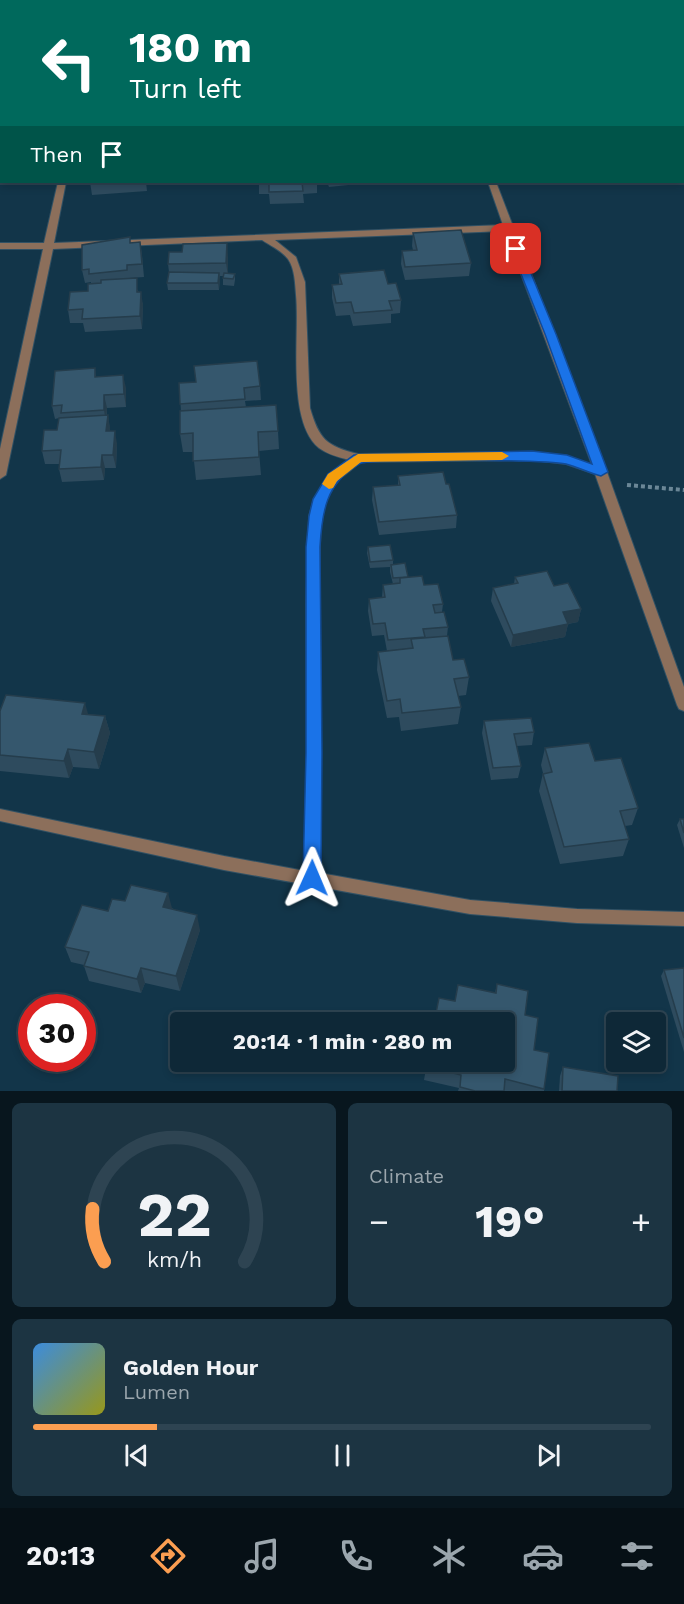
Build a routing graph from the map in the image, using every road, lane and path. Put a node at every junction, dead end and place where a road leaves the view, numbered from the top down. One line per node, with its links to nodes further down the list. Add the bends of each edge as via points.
1 (62, 183): 6 (street)
2 (492, 183): 3 (street)
3 (508, 228): 4 (street); 11 (street)
4 (263, 237): 6 (street); 9 (street, via 295,262 300,285 303,393 308,424 320,443)
5 (0, 246): 6 (street)
6 (50, 246): 8 (street)
7 (0, 411): 8 (street)
8 (13, 413): 10 (street)
9 (358, 458): 11 (street, via 532,456 567,460); 15 (street, via 333,478 315,516)
10 (0, 476)
11 (603, 478): 12 (path); 13 (street)
12 (684, 490)
13 (684, 705)
14 (0, 815): 15 (street)
15 (312, 878): 16 (street, via 470,907)
16 (684, 919)

